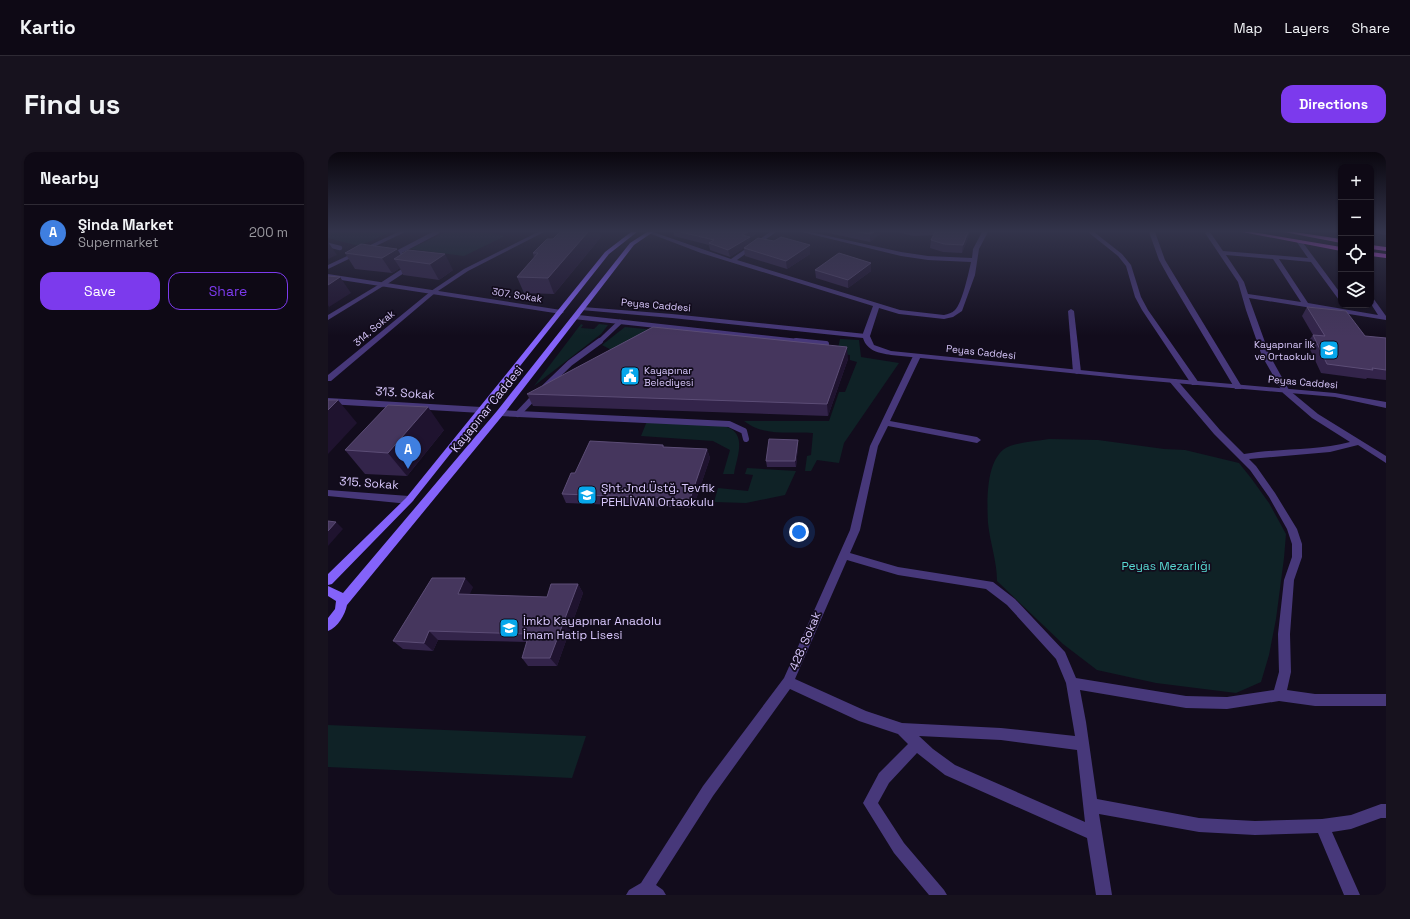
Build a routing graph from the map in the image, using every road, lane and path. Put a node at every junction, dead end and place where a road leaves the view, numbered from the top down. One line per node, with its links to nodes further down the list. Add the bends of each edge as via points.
1 (409, 267): 13 (lane)
2 (473, 267): 14 (street, 314. Sokak)
3 (596, 267): 22 (main road, Kayapınar Caddesi)
4 (615, 267): 21 (main road, Kayapınar Caddesi)
5 (751, 267): 18 (street)
6 (973, 267): 18 (street, via 960,310 951,316 899,312)
7 (1129, 267): 35 (street, via 1138,297 1145,310)
8 (1166, 267): 36 (street)
9 (1231, 267): 15 (street, via 1241,282)
10 (1281, 267): 19 (street)
11 (1318, 267): 16 (street)
12 (328, 276): 13 (street, 307. Sokak)
13 (383, 284): 14 (street, 307. Sokak); 26 (street)
14 (433, 292): 22 (street, 307. Sokak); 33 (street, 314. Sokak)
15 (1244, 295): 19 (street); 37 (street, via 1266,356)
16 (1338, 295)
17 (1374, 303): 27 (street)
18 (877, 305): 29 (street)
19 (1306, 305): 24 (street)
20 (1347, 308): 24 (street)
21 (583, 309): 25 (main road, Kayapınar Caddesi); 29 (street, Peyas Caddesi)
22 (561, 312): 40 (main road, Kayapınar Caddesi)
23 (1071, 312): 32 (street)
24 (1350, 312): 27 (street)
25 (576, 317): 28 (lane); 41 (main road, Kayapınar Caddesi)
26 (328, 318)
27 (1384, 318)
28 (620, 322): 30 (lane); 42 (lane, via 605,337 570,363)
29 (866, 336): 31 (street, Peyas Caddesi, via 867,343 872,348)
30 (826, 344)
31 (917, 356): 32 (street, Peyas Caddesi); 43 (street, 428. Sokak)
32 (1077, 372): 34 (street, Peyas Caddesi)
33 (328, 379)
34 (1173, 381): 35 (street, Peyas Caddesi); 47 (street)
35 (1196, 383): 36 (street, Peyas Caddesi)
36 (1238, 387): 37 (street, Peyas Caddesi)
37 (1286, 391): 39 (street, Peyas Caddesi, via 1335,395); 46 (street, via 1315,416)
38 (328, 401): 40 (street, 313. Sokak)
39 (1386, 405)
40 (481, 410): 50 (main road, Kayapınar Caddesi)
41 (500, 413): 42 (lane); 54 (main road, Kayapınar Caddesi)
42 (518, 414): 44 (lane, via 729,424 744,431)
43 (885, 423): 45 (street); 51 (street, 428. Sokak, via 874,446 855,530)
44 (746, 439)
45 (977, 440)
46 (1359, 442): 47 (street, via 1349,446); 48 (street)
47 (1242, 457): 58 (street, via 1272,495 1292,529 1297,544 1297,557 1289,580 1284,634 1285,672)
48 (1386, 459)
49 (328, 493): 50 (street, 315. Sokak)
50 (409, 500): 52 (main road, Kayapınar Caddesi)
51 (843, 555): 56 (street, 428. Sokak); 57 (street, via 898,571 989,586 1011,602 1061,656)
52 (328, 581)
53 (328, 591): 54 (main road, via 336,593)
54 (342, 603): 55 (main road, Kayapınar Caddesi, via 340,611)
55 (328, 626)
56 (788, 682): 60 (street, via 864,717); 67 (street, 428. Sokak, via 708,791)
57 (1072, 683): 58 (street, via 1186,702 1227,703); 62 (street)
58 (1279, 695): 59 (street, via 1314,700)
59 (1386, 700)
60 (902, 729): 61 (street); 62 (street, via 1001,734)
61 (917, 744): 66 (street, via 950,770); 68 (street, via 884,778 870,803 899,848)
62 (1083, 744): 63 (street)
63 (1090, 805): 65 (street, via 1199,825 1255,828); 66 (street)
64 (1386, 811): 65 (street, via 1351,822)
65 (1322, 826): 70 (street)
66 (1094, 833): 69 (street)
67 (646, 893)
68 (939, 895)
69 (1104, 895)
70 (1352, 895)

